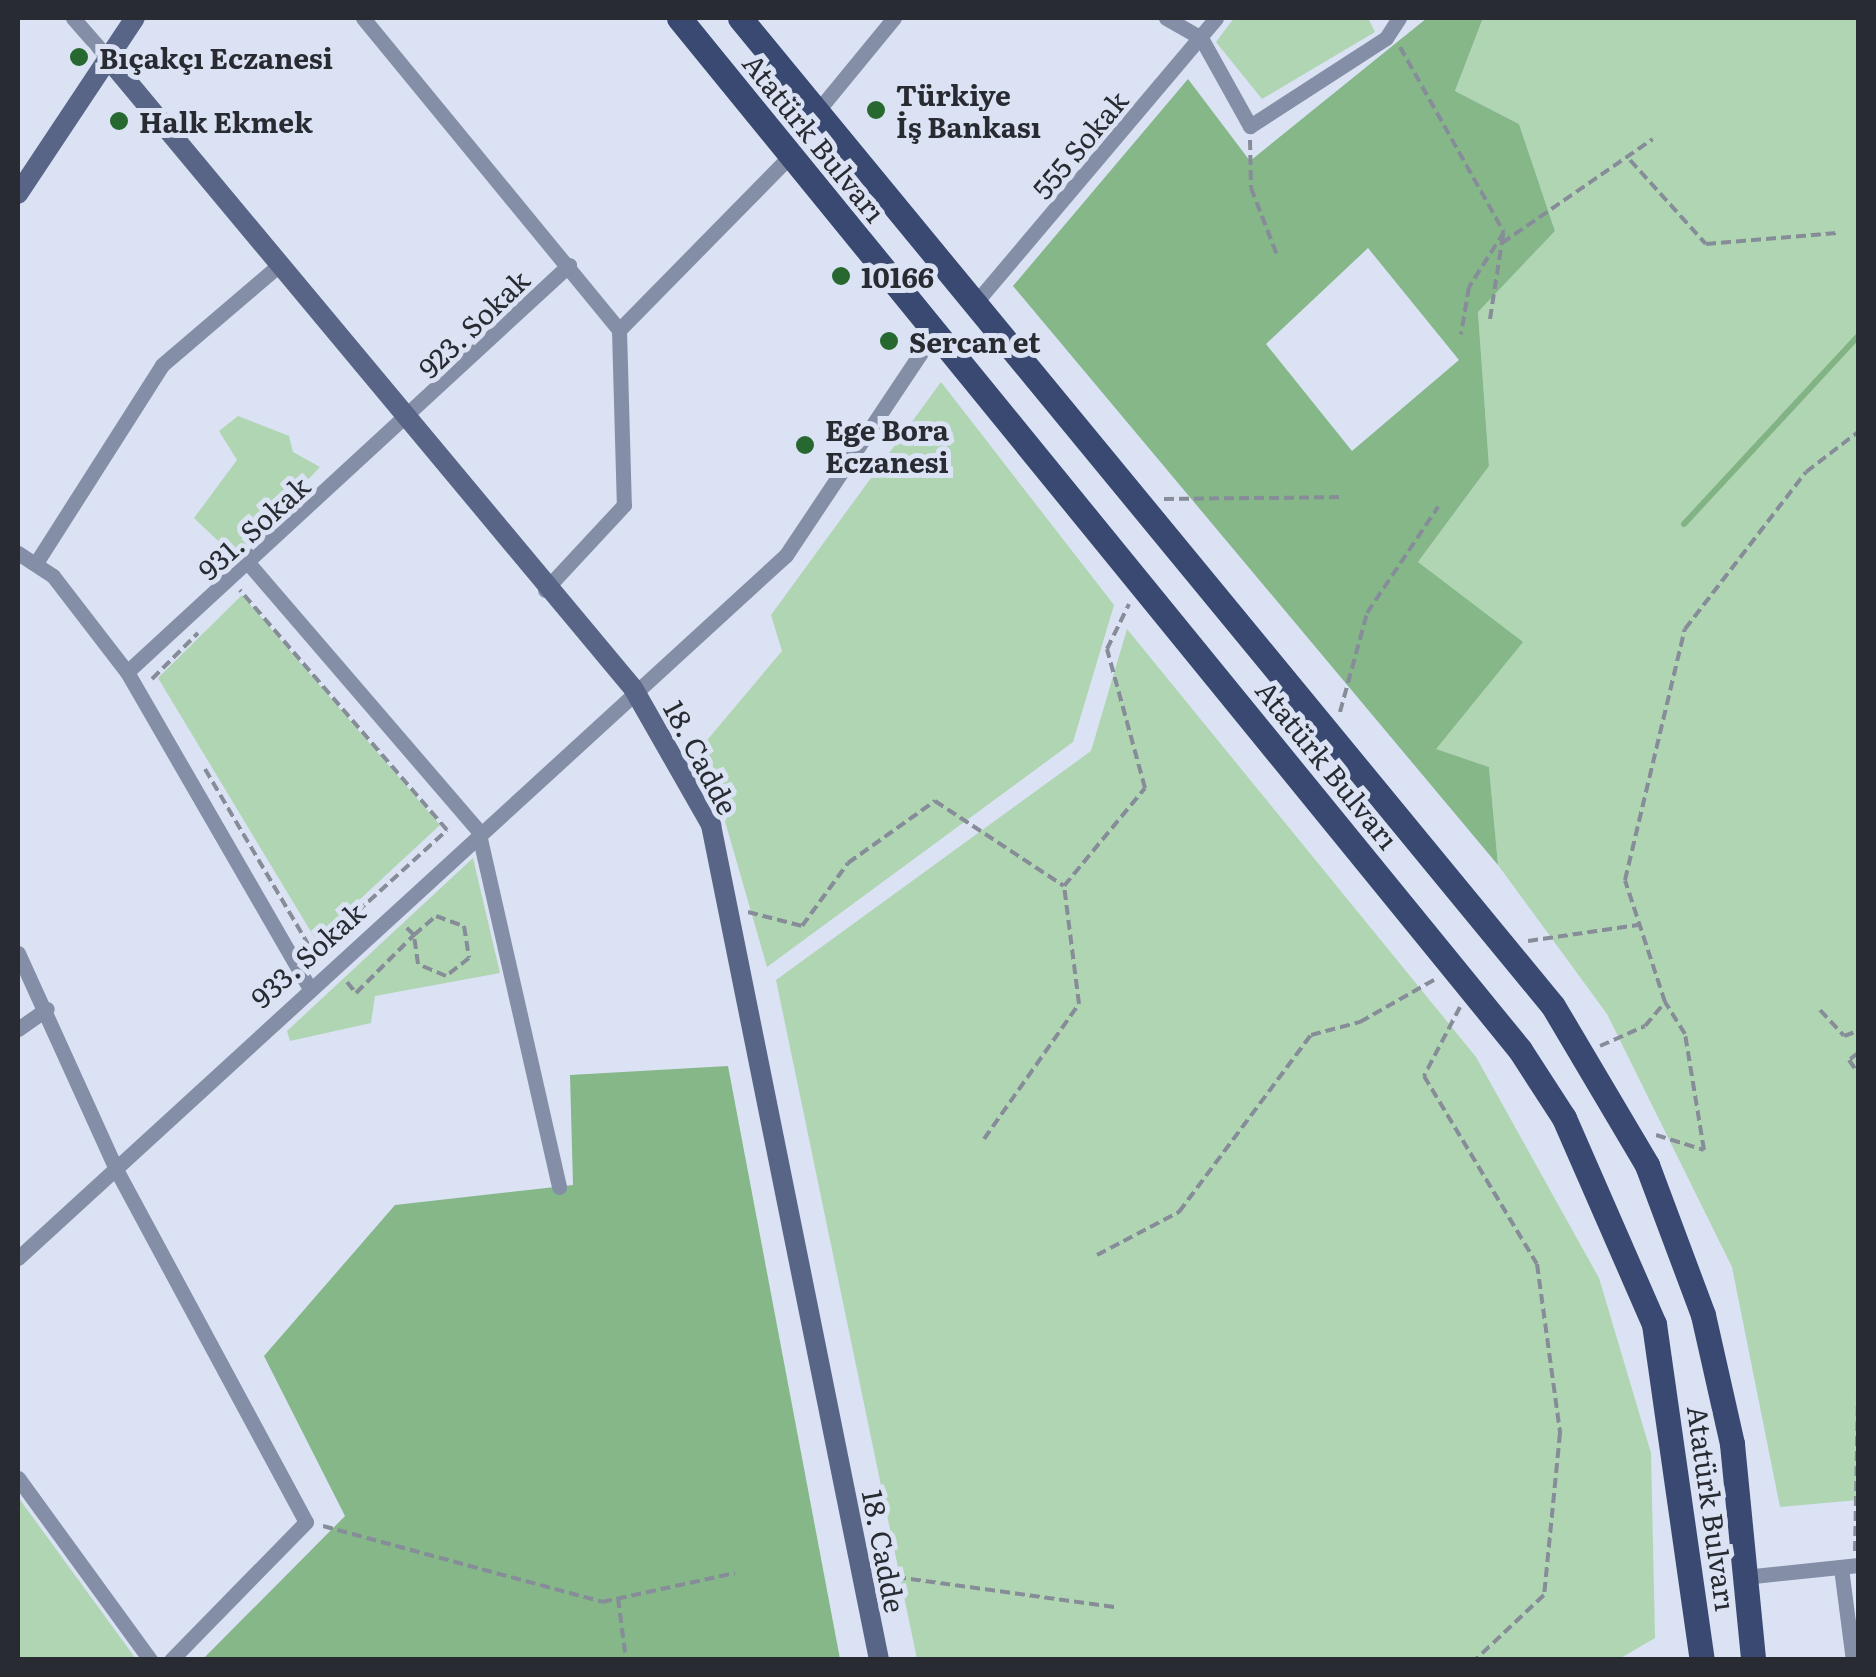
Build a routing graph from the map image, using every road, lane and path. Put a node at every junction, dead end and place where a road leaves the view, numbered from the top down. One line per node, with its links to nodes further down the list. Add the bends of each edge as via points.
1 (73, 18): 11 (street)
2 (135, 18): 11 (street)
3 (363, 18): 22 (street)
4 (679, 18): 15 (main road, Atatürk Bulvarı)
5 (740, 18): 12 (main road, Atatürk Bulvarı)
6 (894, 18): 12 (street)
7 (1166, 18): 10 (street)
8 (1216, 18): 10 (street, 555 Sokak)
9 (1396, 21): 13 (street); 18 (path)
10 (1201, 38): 13 (street); 24 (street, 555 Sokak)
11 (106, 57): 17 (street); 23 (street, 18. Cadde)
12 (820, 108): 24 (main road, Atatürk Bulvarı)
13 (1250, 126): 21 (path, via 1251,188)
14 (1653, 139): 16 (path)
15 (791, 155): 26 (street); 27 (main road, Atatürk Bulvarı)
16 (1630, 160): 19 (path, via 1706,244); 20 (path)
17 (18, 194)
18 (1504, 232): 20 (path); 28 (path, via 1469,287)
19 (1837, 234)
20 (1502, 244): 25 (path)
21 (1277, 256)
22 (569, 264): 26 (street); 29 (street, 923. Sokak)
23 (279, 265): 29 (street, 18. Cadde); 35 (street, via 162,365)
24 (977, 301): 32 (main road, Atatürk Bulvarı)
25 (1490, 319)
26 (619, 330): 38 (street, via 624,505)
27 (934, 332): 37 (main road, Atatürk Bulvarı); 42 (street, 933. Sokak, via 786,555)
28 (1461, 334)
29 (412, 418): 36 (street, 931. Sokak); 38 (street, 18. Cadde)
30 (1858, 432): 50 (path, via 1806,472 1684,629 1625,880)
31 (1344, 497): 32 (path)
32 (1140, 499): 44 (main road, Atatürk Bulvarı)
33 (1438, 506): 44 (path, via 1367,613)
34 (18, 553): 35 (street)
35 (36, 563): 41 (street)
36 (249, 564): 41 (street, 931. Sokak); 46 (street)
37 (1140, 582): 47 (path, via 1107,650 1145,788); 55 (main road, Atatürk Bulvarı)
38 (545, 590): 42 (street, 18. Cadde)
39 (227, 603): 45 (path, via 240,590 448,830 313,952)
40 (202, 628): 43 (path, via 152,680)
41 (128, 672): 56 (street)
42 (633, 688): 46 (street, 933. Sokak); 48 (street, 18. Cadde, via 711,825)
43 (162, 696)
44 (1333, 736): 52 (main road, Atatürk Bulvarı)
45 (202, 764)
46 (478, 830): 49 (street, 933. Sokak); 68 (street)
47 (1064, 886): 48 (path, via 935,801 848,864 802,926); 66 (path, via 1079,1004)
48 (728, 907): 75 (street, 18. Cadde)
49 (392, 911): 51 (path); 54 (street, 933. Sokak)
50 (1640, 925): 52 (path); 57 (path)
51 (414, 935): 51 (path, via 418,964 446,976 469,958 464,926 436,916); 54 (path, via 356,994)
52 (1504, 946): 62 (main road, Atatürk Bulvarı)
53 (18, 952): 58 (street)
54 (333, 963): 56 (street, 933. Sokak)
55 (1462, 978): 69 (path, via 1360,1022 1311,1035 1179,1212); 84 (path, via 1424,1076 1537,1264 1560,1433 1544,1595); 85 (main road, Atatürk Bulvarı, via 1564,1118 1654,1324)
56 (308, 984): 67 (street, 933. Sokak)
57 (1664, 1002): 62 (path, via 1645,1026); 65 (path, via 1686,1034 1704,1150)
58 (46, 1009): 60 (street); 67 (street)
59 (1820, 1010): 61 (path, via 1844,1036)
60 (18, 1030)
61 (1858, 1031)
62 (1582, 1054): 65 (main road, Atatürk Bulvarı)
63 (1858, 1054): 64 (path, via 1849,1060)
64 (1858, 1073)
65 (1623, 1124): 77 (main road, Atatürk Bulvarı, via 1703,1314 1732,1444)
66 (984, 1139)
67 (118, 1173): 70 (street, 933. Sokak); 73 (street)
68 (559, 1186)
69 (1097, 1255)
70 (18, 1258)
71 (1858, 1390): 74 (path)
72 (18, 1478): 80 (street)
73 (306, 1522): 78 (path, via 602,1602); 81 (street)
74 (1852, 1566): 77 (street); 87 (street)
75 (861, 1572): 79 (path); 83 (street, 18. Cadde)
76 (735, 1573): 78 (path)
77 (1744, 1578): 86 (main road, Atatürk Bulvarı)
78 (618, 1598): 82 (path)
79 (1116, 1608)
80 (150, 1660)
81 (171, 1660)
82 (626, 1660)
83 (878, 1660)
84 (1475, 1660)
85 (1702, 1660)
86 (1753, 1660)
87 (1853, 1660)

